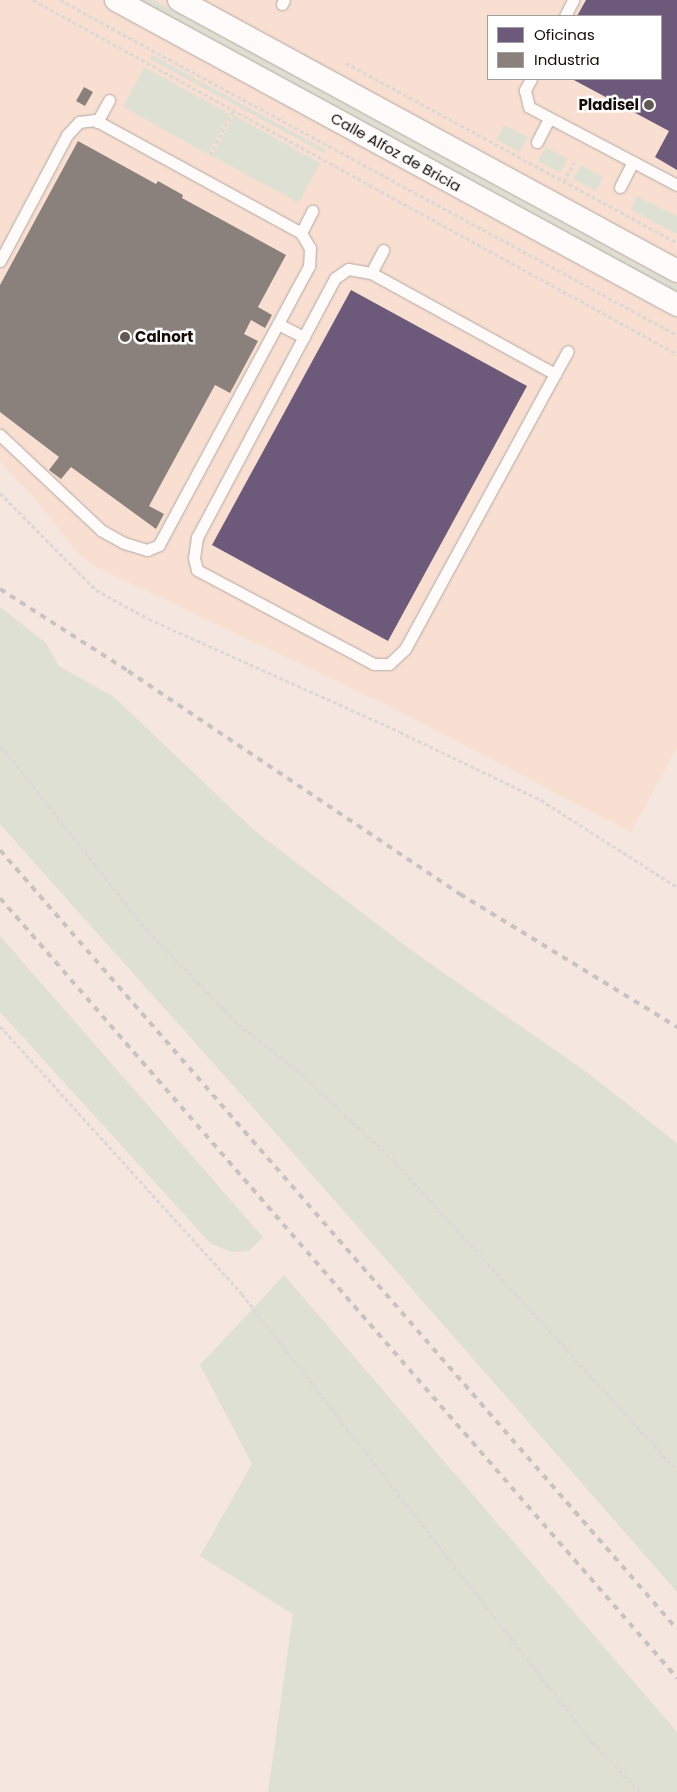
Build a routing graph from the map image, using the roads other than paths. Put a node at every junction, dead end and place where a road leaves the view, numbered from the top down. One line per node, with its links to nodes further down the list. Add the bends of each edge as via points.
1 (116, 0): 19 (street, Calle Alfoz de Bricia)
2 (179, 0): 17 (street, Calle Alfoz de Bricia)
3 (574, 0): 4 (lane)
4 (566, 15)
5 (531, 80): 7 (lane, via 524,98 529,107)
6 (109, 100): 8 (lane)
7 (549, 118): 9 (lane); 10 (lane)
8 (97, 122): 14 (lane); 16 (lane, via 79,122 67,135)
9 (537, 142)
10 (633, 162): 11 (lane); 12 (lane)
11 (677, 185)
12 (620, 186)
13 (312, 211): 14 (lane)
14 (301, 234): 20 (lane, via 310,248 310,266)
15 (383, 250): 18 (lane)
16 (0, 261)
17 (677, 271)
18 (371, 273): 21 (lane, via 348,269 335,278); 23 (lane)
19 (677, 305)
20 (278, 324): 21 (lane); 24 (lane, via 159,545 147,550 124,543 101,530)
21 (304, 337): 23 (lane, via 197,537 194,558 197,570 374,664 389,664 404,649)
22 (568, 351): 23 (lane)
23 (556, 374)
24 (0, 435)

